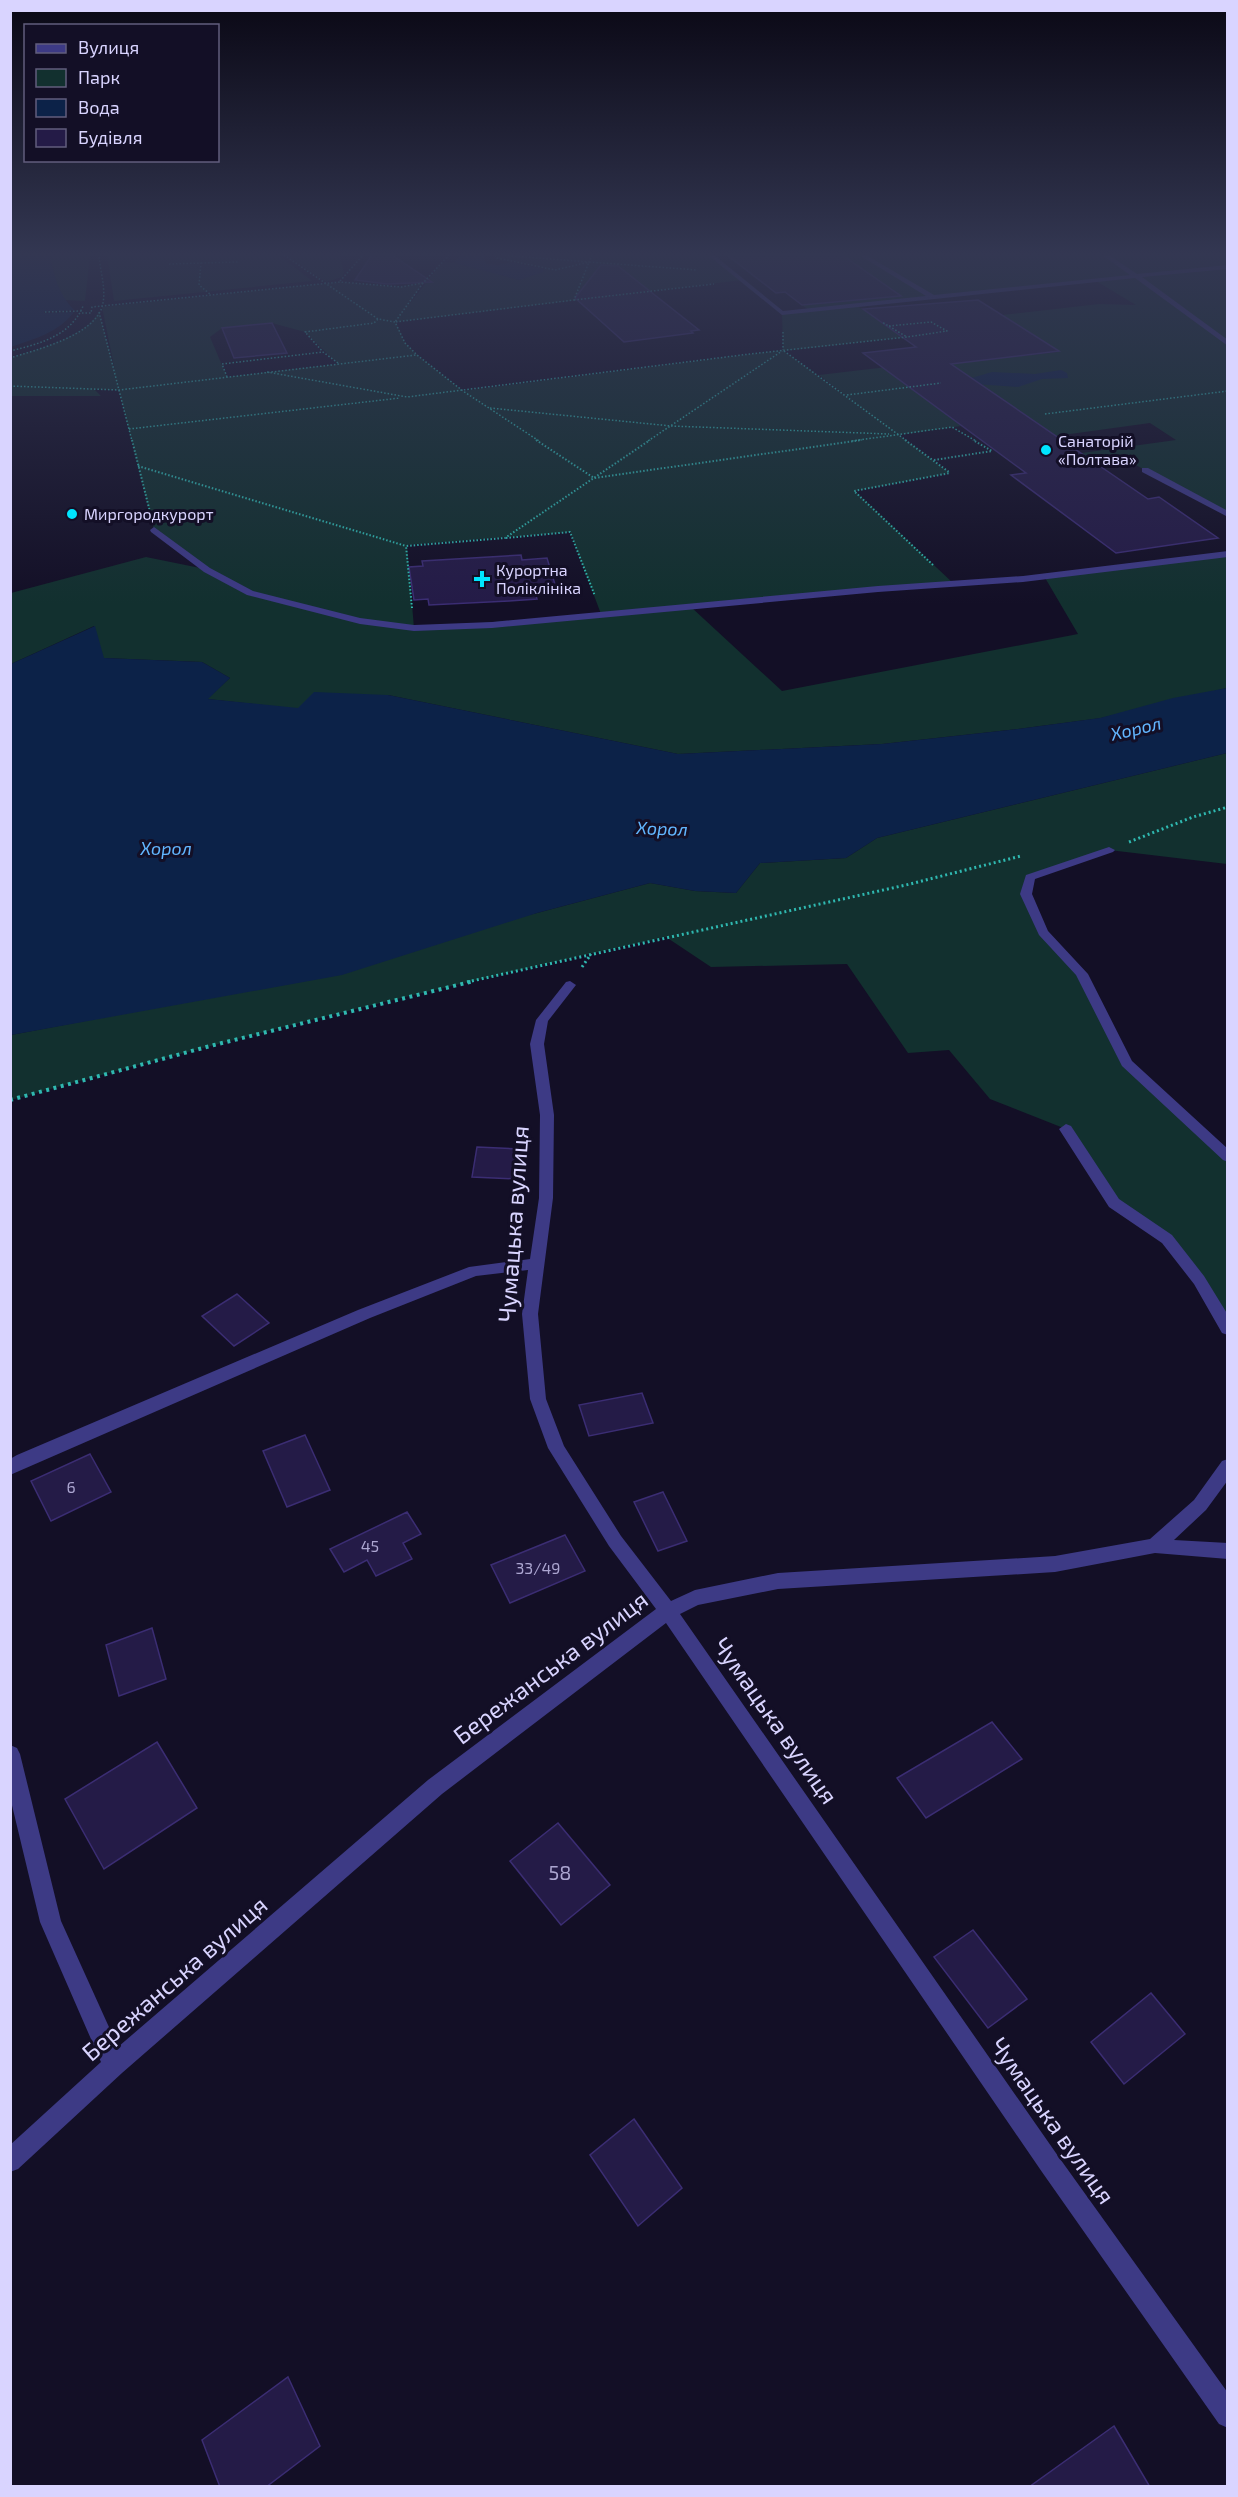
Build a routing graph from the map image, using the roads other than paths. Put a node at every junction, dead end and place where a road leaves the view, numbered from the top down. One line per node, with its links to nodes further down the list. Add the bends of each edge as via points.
1 (1145, 470): 2 (street)
2 (1227, 515)
3 (154, 530): 4 (street, via 207,570 250,593 360,621 414,628 492,625 1023,579)
4 (1227, 554)
5 (1109, 850): 8 (street, via 1030,877 1026,894 1043,932 1082,974 1127,1063)
6 (570, 985): 9 (street, Чумацька вулиця, via 542,1020 537,1044 547,1115 546,1198)
7 (1066, 1129): 10 (street, via 1114,1203 1167,1239 1199,1280)
8 (1227, 1157)
9 (537, 1264): 12 (street, via 463,1275 352,1319); 15 (street, Чумацька вулиця, via 530,1314 537,1399 556,1448 615,1541)
10 (1227, 1329)
11 (1227, 1466): 13 (street, via 1200,1505)
12 (10, 1468)
13 (1155, 1546): 14 (street, Бережанська вулиця); 15 (street, Бережанська вулиця, via 1055,1564 778,1581 695,1598)
14 (1227, 1551)
15 (668, 1611): 17 (street, Бережанська вулиця, via 435,1787); 19 (street, Чумацька вулиця)
16 (10, 1754): 17 (street, via 51,1922)
17 (114, 2065): 18 (street, Бережанська вулиця)
18 (10, 2162)
19 (1227, 2415)

